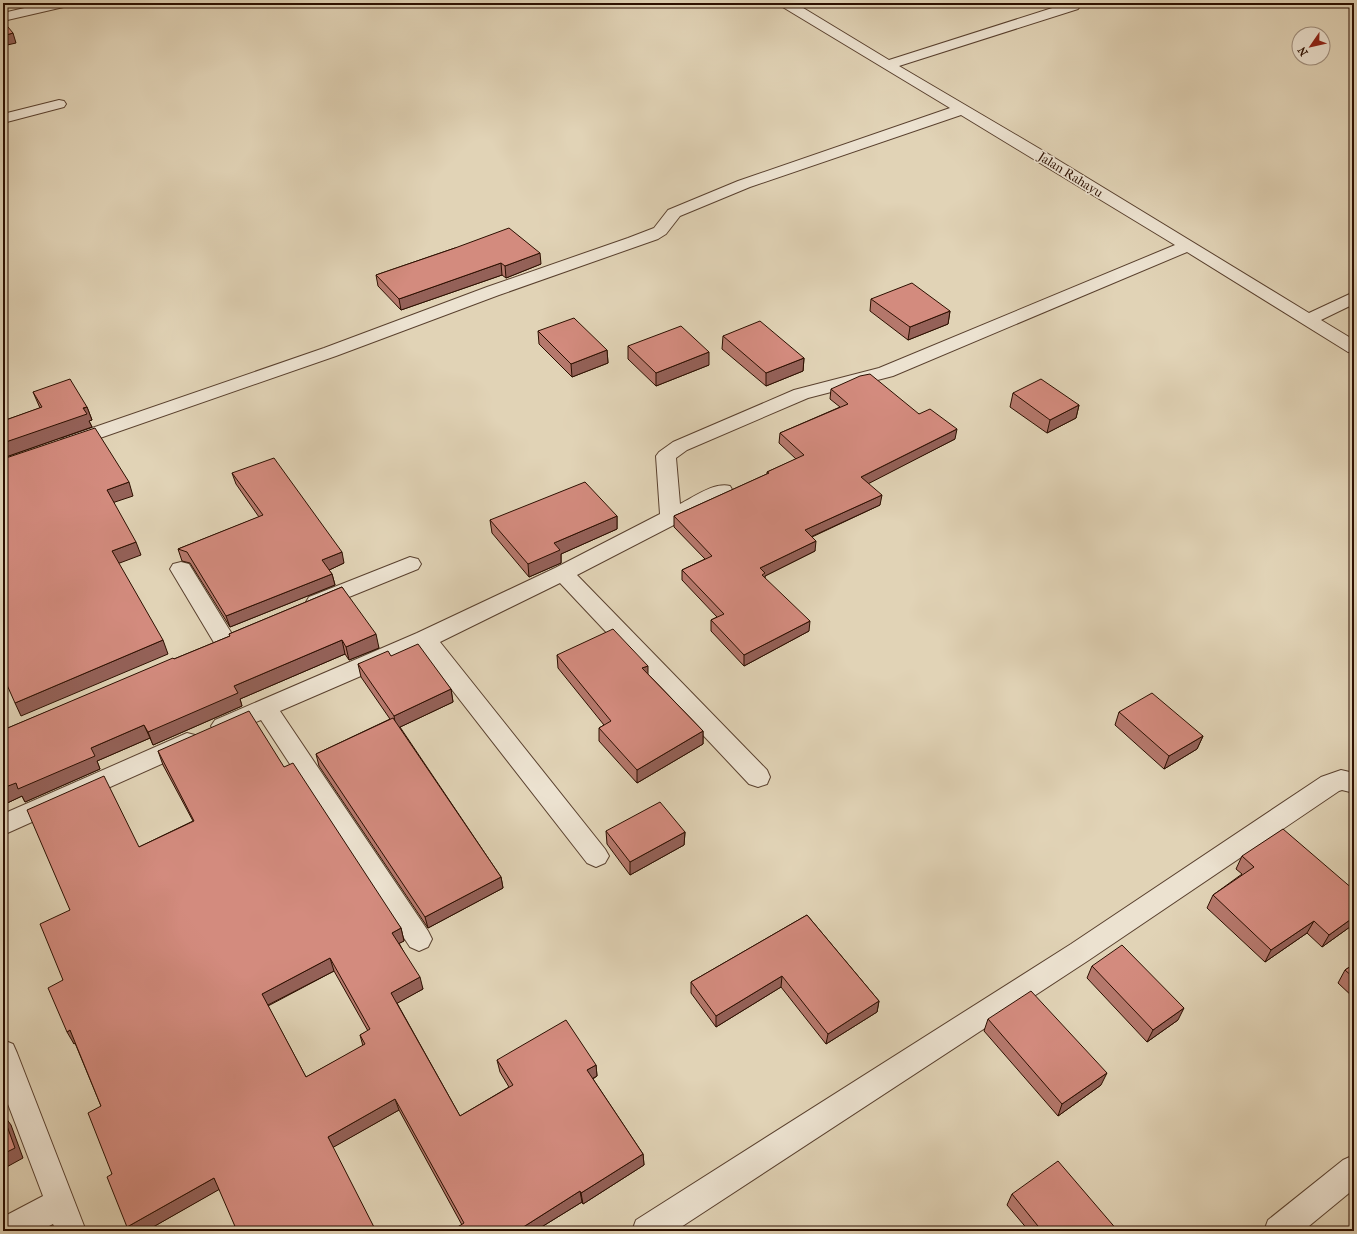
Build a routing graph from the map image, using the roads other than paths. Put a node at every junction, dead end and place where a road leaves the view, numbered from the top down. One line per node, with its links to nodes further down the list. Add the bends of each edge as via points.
1 (63, 3): 4 (street)
2 (786, 3): 5 (street, Jalan Rahayu)
3 (1073, 6): 5 (street)
4 (3, 17)
5 (887, 65): 7 (street, Jalan Rahayu)
6 (59, 104): 8 (street)
7 (963, 109): 9 (street, Jalan Rahayu); 13 (street, via 744,184 674,213 660,231 640,240)
8 (3, 119)
9 (1188, 246): 11 (street, Jalan Rahayu); 15 (street, via 886,372 801,394 680,446 666,456)
10 (1354, 296): 11 (street)
11 (1308, 320): 12 (street, Jalan Rahayu)
12 (1354, 348)
13 (52, 449)
14 (723, 490): 15 (street)
15 (671, 518): 18 (street)
16 (410, 564): 19 (street)
17 (181, 569): 22 (street)
18 (563, 572): 21 (street); 25 (street)
19 (296, 611)
20 (246, 632): 22 (street)
21 (424, 639): 24 (street); 28 (street)
22 (224, 640): 23 (street)
23 (203, 650)
24 (265, 707): 27 (street); 29 (street)
25 (758, 777)
26 (1354, 783): 35 (street, via 1340,780 1330,784 1080,952)
27 (3, 825)
28 (596, 856)
29 (419, 939)
30 (3, 1054): 32 (street)
31 (1354, 1170): 36 (street)
32 (61, 1203): 33 (street); 34 (street)
33 (7, 1231)
34 (71, 1231)
35 (647, 1231)
36 (1278, 1231)

